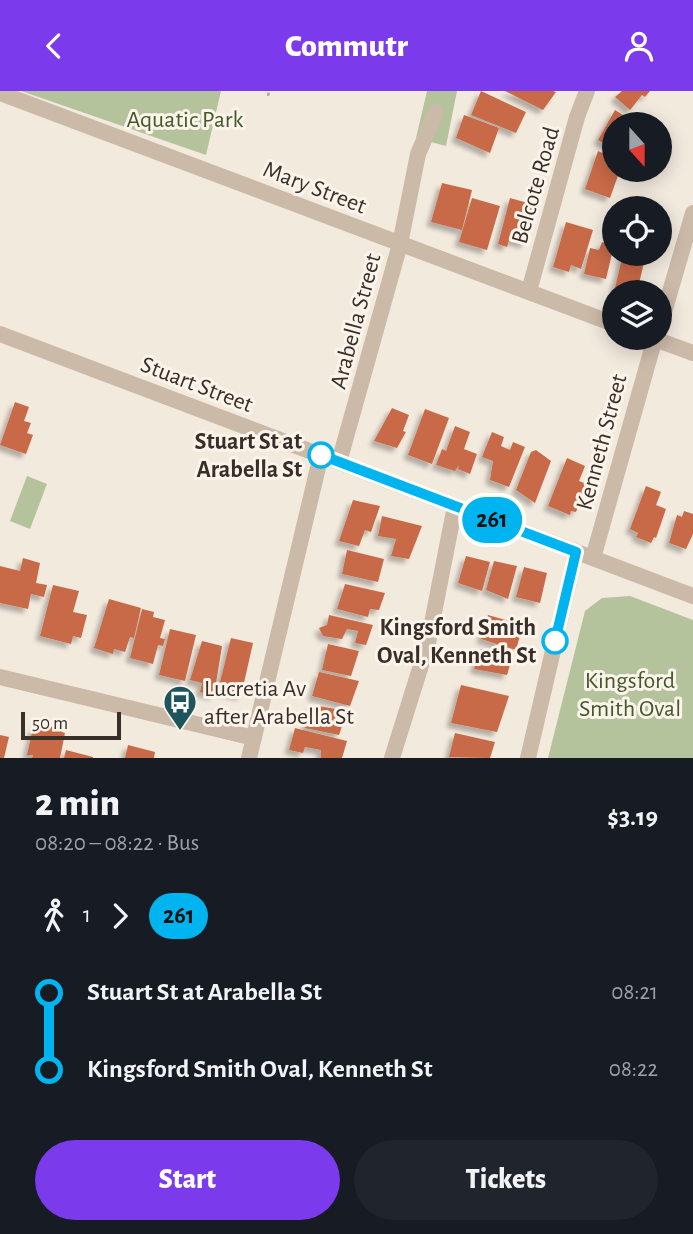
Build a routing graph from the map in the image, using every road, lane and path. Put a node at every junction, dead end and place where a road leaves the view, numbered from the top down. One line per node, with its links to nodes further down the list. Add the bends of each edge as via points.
1 (269, 91): 4 (path)
2 (587, 91): 9 (street, Belcote Road)
3 (0, 93): 7 (street, Mary Street)
4 (268, 96)
5 (436, 112): 7 (street, Arabella Street, via 418,155)
6 (693, 213): 8 (street)
7 (400, 244): 9 (street, Mary Street); 16 (street, Arabella Street)
8 (672, 285)
9 (528, 291): 10 (street, Mary Street)
10 (602, 319)
11 (0, 334): 15 (street, Stuart Street)
12 (672, 345): 14 (street)
13 (651, 350): 19 (street, Kenneth Street)
14 (693, 353)
15 (321, 455): 16 (street, Stuart Street); 22 (street)
16 (339, 462): 17 (street, Stuart Street)
17 (456, 506): 18 (street, Stuart Street); 24 (street, via 429,643)
18 (576, 552): 19 (street, Stuart Street); 25 (street)
19 (593, 558): 20 (street, Stuart Street)
20 (693, 596)
21 (0, 677): 22 (street)
22 (254, 739): 23 (street)
23 (249, 758)
24 (392, 758)
25 (528, 758)

